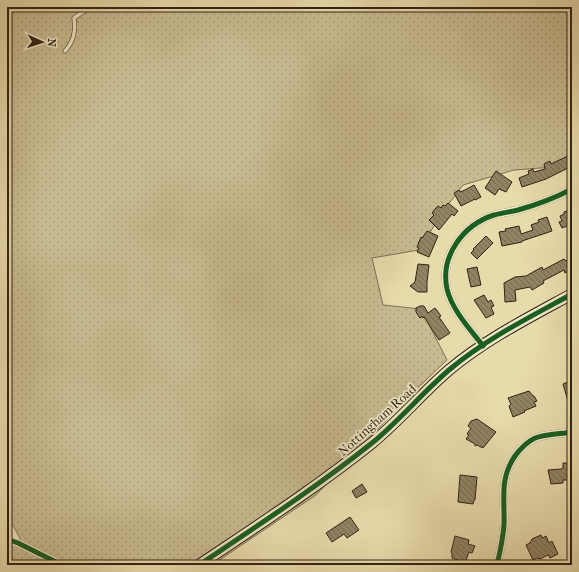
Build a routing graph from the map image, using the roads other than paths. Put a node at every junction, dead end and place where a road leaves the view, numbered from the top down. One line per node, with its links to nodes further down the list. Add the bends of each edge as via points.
1 (90, 7): 2 (lane, via 74,18 74,36 71,45)
2 (65, 51)
3 (572, 189): 5 (street, via 518,210 493,215 464,233 454,246 449,256 446,274 447,289 452,302)
4 (572, 294): 5 (street, Nottingham Road)
5 (482, 346): 11 (street, Nottingham Road, via 449,370 373,442 326,479)
6 (572, 432): 12 (street, via 544,435 534,439 519,450 509,464 504,487 504,525)
7 (7, 522): 9 (street)
8 (7, 539): 9 (street)
9 (18, 543): 10 (street)
10 (62, 565)
11 (199, 565)
12 (497, 565)

